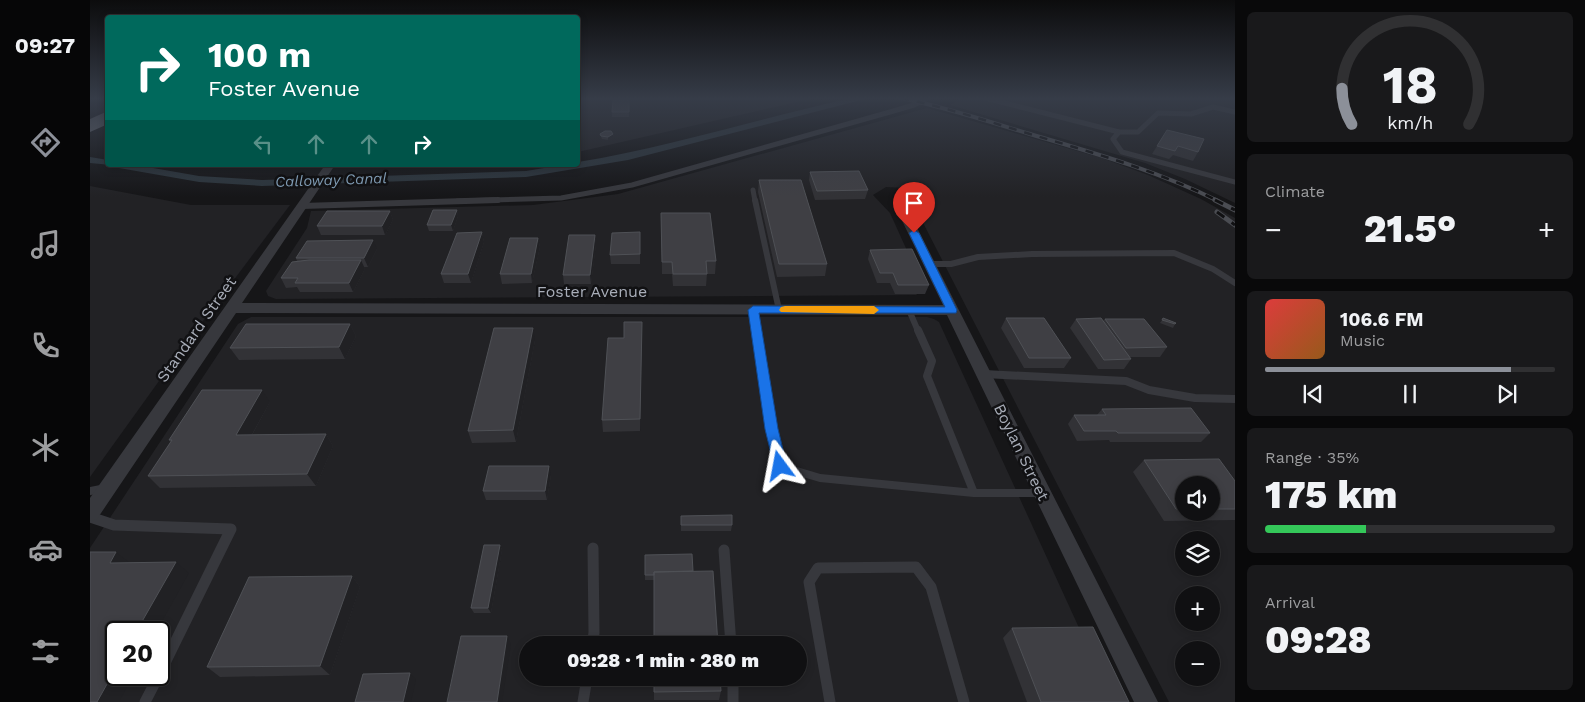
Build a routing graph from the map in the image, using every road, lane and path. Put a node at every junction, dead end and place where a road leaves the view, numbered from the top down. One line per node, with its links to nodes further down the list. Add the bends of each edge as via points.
1 (823, 131): 8 (lane, via 591,194 561,198)
2 (1115, 131): 4 (lane)
3 (1139, 131): 4 (lane)
4 (1119, 132): 6 (lane, via 1113,139 1122,152)
5 (329, 167): 8 (street, Standard Street)
6 (1235, 182)
7 (752, 190): 14 (lane)
8 (306, 201): 12 (street, Standard Street)
9 (899, 202): 10 (street, Boylan Street)
10 (930, 264): 11 (lane, via 1032,254 1174,253 1213,269); 16 (street, Boylan Street)
11 (1235, 283)
12 (231, 308): 13 (street, Foster Avenue); 19 (street, Standard Street)
13 (753, 310): 14 (street, Foster Avenue); 21 (lane, via 771,429 780,466 820,478)
14 (779, 310): 15 (street, Foster Avenue)
15 (909, 310): 16 (street, Foster Avenue); 21 (lane, via 932,361 927,376)
16 (952, 310): 17 (street, Boylan Street)
17 (984, 374): 18 (lane, via 1126,381 1149,390 1195,398); 22 (street, Boylan Street)
18 (1235, 398)
19 (108, 487): 20 (lane); 23 (street, Standard Street)
20 (90, 491)
21 (974, 493): 22 (lane)
22 (1043, 493): 38 (street, Boylan Street)
23 (90, 513)
24 (90, 518): 29 (lane, via 114,525 231,529)
25 (593, 548): 27 (lane)
26 (724, 550): 28 (lane)
27 (594, 636)
28 (730, 636)
29 (170, 653)
30 (153, 686): 33 (lane)
31 (586, 686): 34 (lane)
32 (733, 686): 35 (lane)
33 (145, 702)
34 (583, 702)
35 (733, 702)
36 (830, 702): 37 (lane, via 810,582 818,568 916,567 931,587)
37 (964, 702)
38 (1146, 702)

